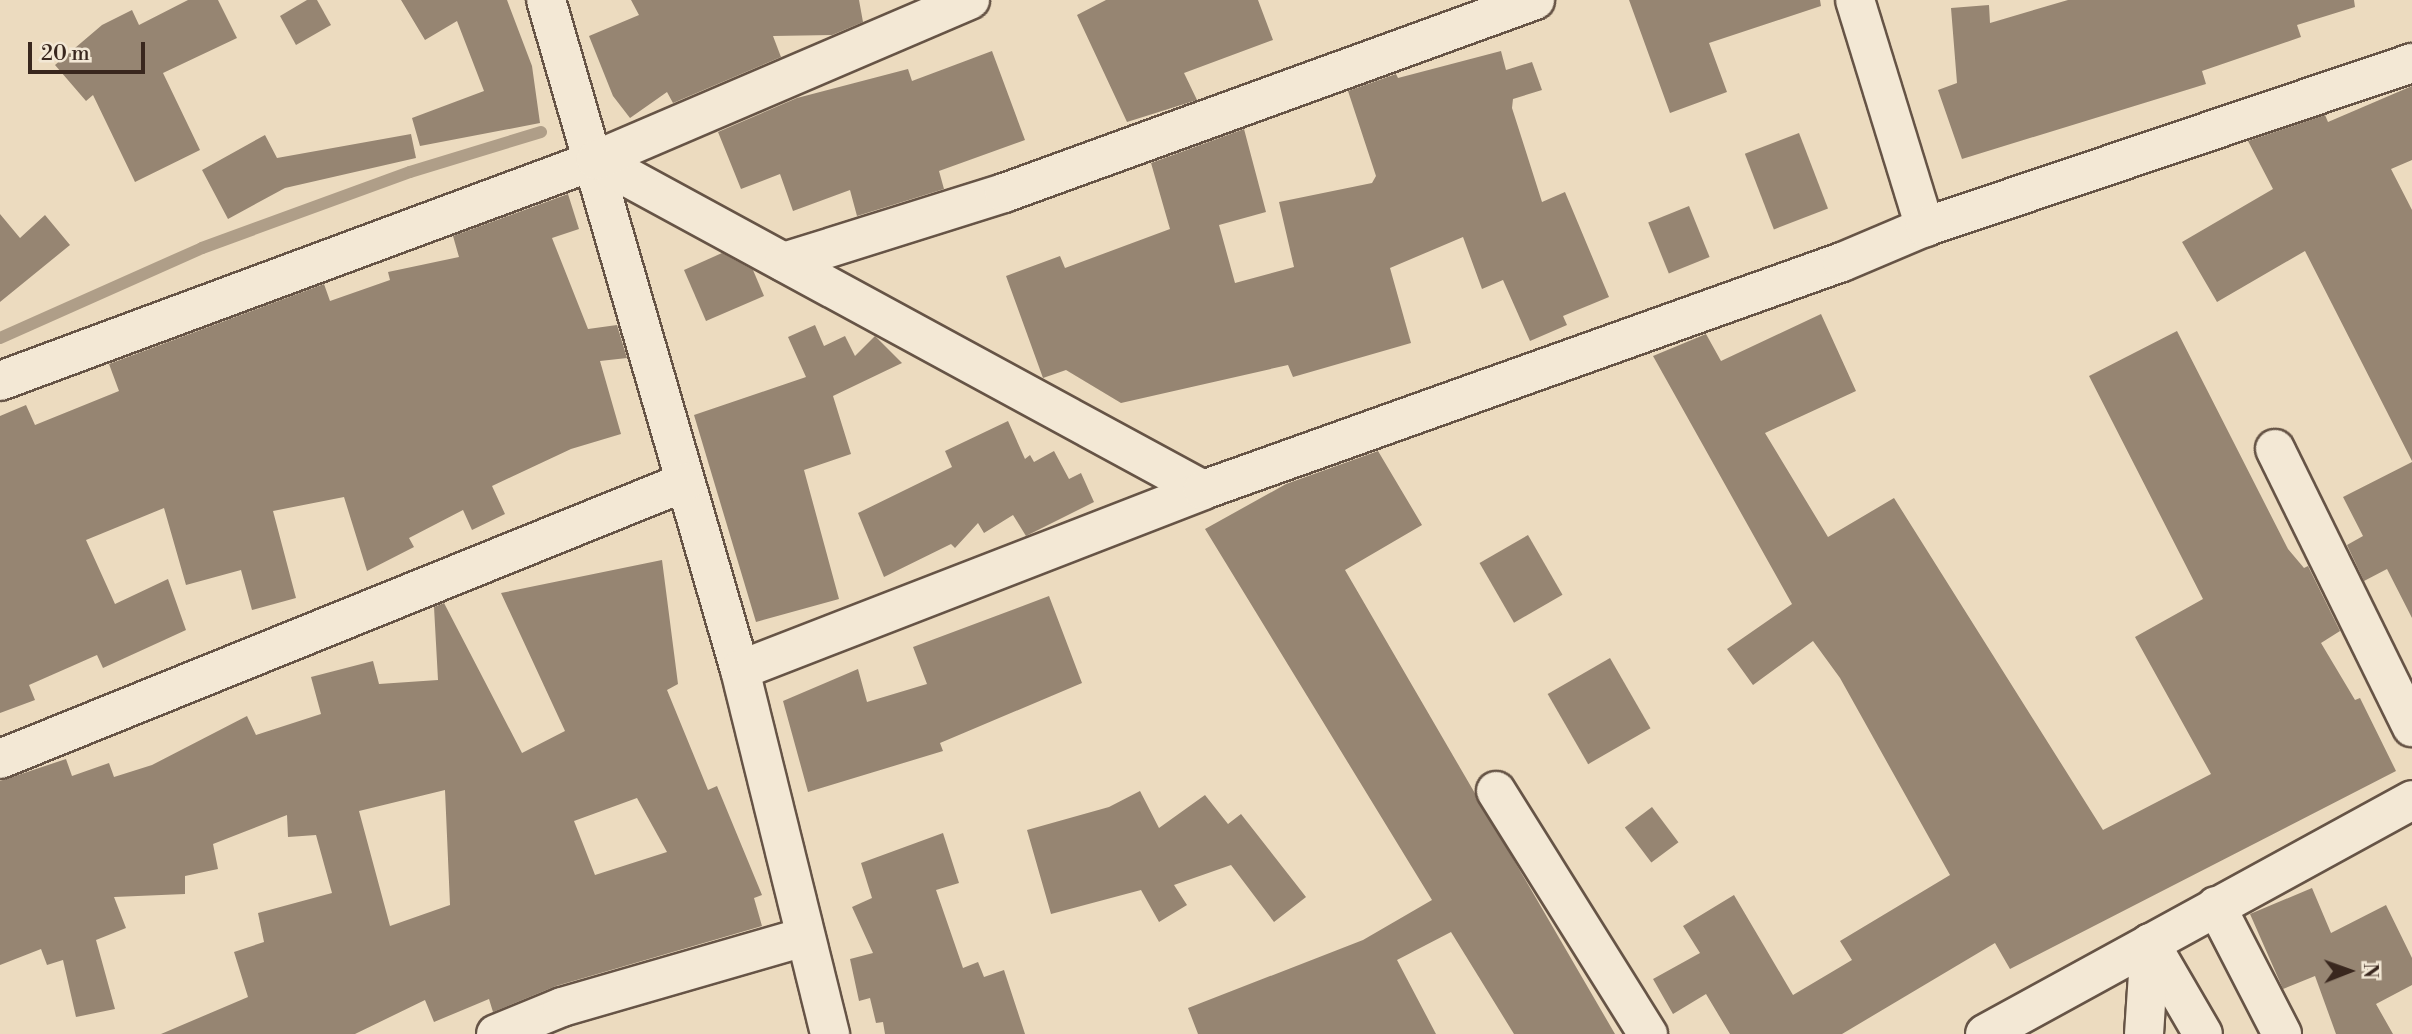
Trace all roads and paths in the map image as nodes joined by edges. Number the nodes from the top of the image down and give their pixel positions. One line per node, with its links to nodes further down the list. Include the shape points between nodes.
1 (546, 0): 6 (street)
2 (970, 0): 6 (street)
3 (1535, 0): 8 (street, via 1004,193)
4 (1854, 0): 7 (street)
5 (2412, 63): 7 (street)
6 (596, 160): 8 (street); 9 (street); 11 (street)
7 (1925, 227): 12 (street, via 1842,262)
8 (784, 262): 12 (street)
9 (0, 381)
10 (2276, 450): 14 (street)
11 (685, 482): 13 (street); 15 (street)
12 (1203, 490): 13 (street)
13 (740, 670): 19 (street)
14 (2412, 727)
15 (0, 759)
16 (1496, 791): 23 (street)
17 (2412, 800): 18 (street)
18 (2216, 906): 20 (street); 27 (street)
19 (804, 937): 21 (street, via 562,1007); 22 (street)
20 (2150, 943): 24 (street); 25 (street); 26 (street)
21 (496, 1034)
22 (830, 1034)
23 (1648, 1034)
24 (1985, 1034)
25 (2144, 1034)
26 (2203, 1034)
27 (2282, 1034)

